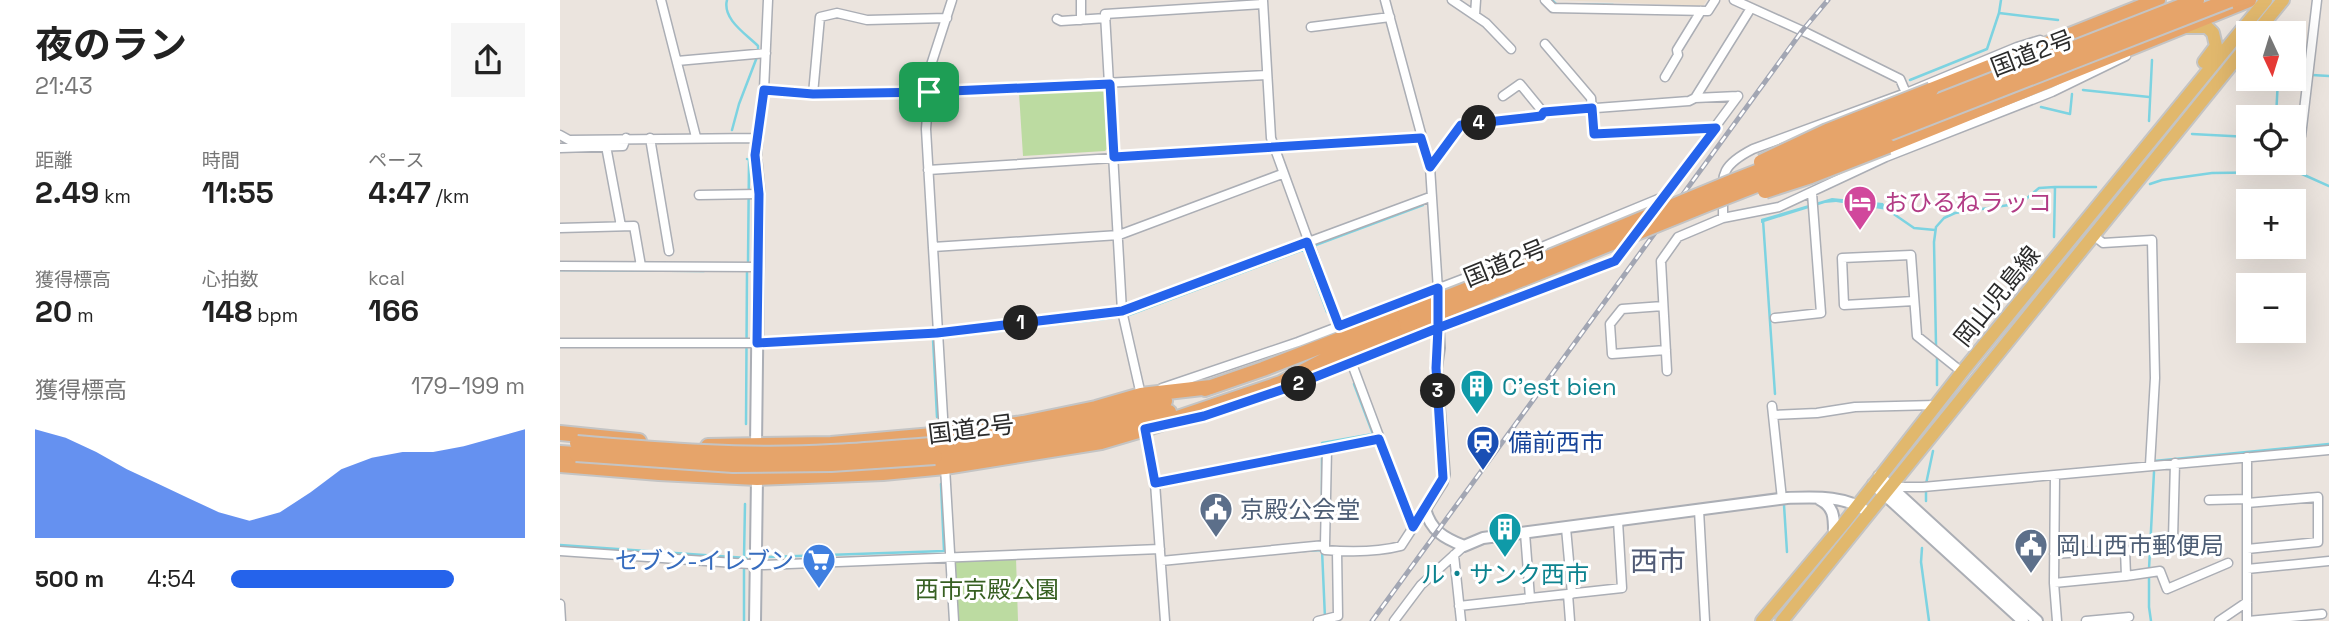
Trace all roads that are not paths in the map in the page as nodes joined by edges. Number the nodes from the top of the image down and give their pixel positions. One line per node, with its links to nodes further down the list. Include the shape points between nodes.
1 (661, 0): 40 (street)
2 (768, 0): 38 (street)
3 (952, 0): 26 (street)
4 (1081, 0): 30 (street)
5 (1385, 0): 25 (street)
6 (1452, 0): 24 (street)
7 (1476, 0): 24 (street)
8 (1715, 0): 23 (street, via 1708,11)
9 (1734, 0): 22 (street)
10 (2158, 0): 34 (highway)
11 (2197, 0): 71 (highway, 国道2号, bridge)
12 (2230, 0): 77 (highway, 国道2号, bridge)
13 (2249, 0): 33 (highway)
14 (2266, 0): 44 (main road, 岡山児島線)
15 (2283, 0): 28 (main road)
16 (2291, 0): 28 (main road)
17 (2317, 0): 51 (street)
18 (1263, 2): 19 (street); 41 (street)
19 (1214, 3): 21 (street)
20 (1548, 3): 23 (street)
21 (1190, 4): 27 (street, via 1105,14)
22 (1751, 8): 47 (street, via 1900,79); 50 (street)
23 (1701, 11): 42 (street)
24 (1475, 15): 37 (street)
25 (1390, 17): 32 (street); 61 (street)
26 (947, 18): 46 (street, via 934,49); 48 (street, via 867,20 838,13 820,17)
27 (1106, 18): 30 (street); 43 (street)
28 (2269, 18): 31 (main road)
29 (1057, 19): 30 (street)
30 (1082, 20)
31 (2266, 21)
32 (1311, 27)
33 (2181, 28): 35 (highway); 44 (main road, via 2207,27 2216,40)
34 (2077, 33): 47 (street, via 2017,47); 71 (highway, bridge, via 1827,131 1770,156)
35 (2159, 38): 66 (street, via 2052,92); 77 (highway, bridge, via 1811,176)
36 (1545, 44): 53 (street, via 1591,98)
37 (1511, 48)
38 (761, 54): 40 (street); 45 (street)
39 (2236, 59): 82 (main road, 岡山児島線)
40 (677, 61): 57 (street)
41 (1267, 75): 43 (street); 64 (street)
42 (1665, 77)
43 (1110, 84): 46 (street); 65 (street)
44 (2193, 89): 104 (main road, 岡山児島線)
45 (764, 90): 48 (street); 60 (street)
46 (929, 92): 48 (street); 69 (street)
47 (1906, 93): 52 (street)
48 (813, 94)
49 (1503, 96): 54 (street, via 1520,84)
50 (1695, 97): 53 (street); 55 (street, via 1738,96)
51 (2306, 105)
52 (1866, 107): 66 (street); 78 (street, via 1734,159 1724,171)
53 (1592, 108): 54 (street); 55 (street, via 1594,134)
54 (1544, 112): 68 (street, via 1461,125)
55 (1716, 128): 75 (street)
56 (560, 135): 58 (street, via 569,140)
57 (696, 137): 59 (street); 60 (street)
58 (626, 138): 59 (street); 62 (street, via 623,146)
59 (650, 138): 85 (street)
60 (757, 138): 67 (street)
61 (1421, 138): 64 (street); 68 (street)
62 (606, 146): 63 (street); 79 (street)
63 (560, 148)
64 (1275, 148): 65 (street); 70 (street)
65 (1114, 157): 69 (street); 81 (street)
66 (1886, 157): 76 (street, via 1842,177)
67 (756, 162): 72 (street)
68 (1430, 167): 74 (street)
69 (928, 170): 84 (street)
70 (1282, 174): 81 (street); 83 (street)
71 (1731, 181): 94 (highway, 国道2号, bridge)
72 (752, 194): 73 (street); 88 (street)
73 (699, 195)
74 (1430, 197): 83 (street); 89 (street)
75 (1663, 197): 89 (street); 96 (street, via 1615,261)
76 (1813, 200): 78 (street); 93 (street, via 1821,313)
77 (1708, 204): 94 (highway, 国道2号, bridge)
78 (1723, 218): 91 (street, via 1678,237 1661,261)
79 (621, 226): 80 (street); 87 (street, via 634,226)
80 (560, 228)
81 (1119, 235): 84 (street); 92 (street)
82 (2093, 235): 122 (street, via 2103,243 2152,240 2155,379); 127 (main road, 岡山児島線)
83 (1308, 246): 92 (street); 95 (street)
84 (933, 247): 97 (street)
85 (669, 251)
86 (560, 266): 87 (street)
87 (641, 266): 88 (street)
88 (751, 267): 99 (street)
89 (1438, 288): 95 (street); 96 (street)
90 (1914, 301): 90 (street, via 1911,255 1842,258 1844,305); 104 (street, via 1917,337)
91 (1663, 306): 100 (street); 100 (street, via 1622,309 1610,324 1612,354)
92 (1123, 314): 97 (street); 106 (street)
93 (1775, 318)
94 (1405, 321): 101 (highway, 国道2号); 105 (highway, 国道2号)
95 (1339, 326): 106 (street)
96 (1438, 328): 102 (street); 133 (street, via 1436,368 1444,474)
97 (938, 337): 99 (street); 110 (street)
98 (560, 343): 99 (street)
99 (750, 343): 113 (street)
100 (1666, 350): 103 (street)
101 (1336, 354): 108 (highway, via 1281,383); 118 (highway, 国道2号, via 1222,396 1101,429)
102 (1352, 364): 108 (street, via 1204,416); 111 (street)
103 (1667, 371)
104 (1962, 372): 107 (main road, 岡山児島線)
105 (1211, 387): 106 (highway); 118 (highway, 国道2号)
106 (1141, 396): 110 (highway, via 1023,423)
107 (1936, 405): 125 (main road, 岡山児島線); 129 (street, via 1817,413 1772,411)
108 (1145, 429): 118 (highway, via 1101,442); 126 (street)
109 (560, 433): 113 (highway, via 656,443)
110 (944, 434): 113 (highway)
111 (1379, 439): 115 (street); 137 (street)
112 (560, 441): 114 (highway, 国道2号)
113 (756, 446): 124 (street)
114 (576, 449): 117 (highway, 国道2号); 118 (highway, 国道2号, bridge)
115 (1324, 449): 126 (street); 142 (street)
116 (2329, 450): 119 (street)
117 (560, 453)
118 (938, 456): 124 (highway, via 883,472); 150 (street)
119 (2247, 457): 120 (street); 131 (street)
120 (2175, 463): 122 (street); 141 (street)
121 (560, 465): 124 (highway)
122 (2150, 465): 123 (street)
123 (2055, 475): 127 (street); 148 (street)
124 (757, 478): 154 (street)
125 (1876, 480): 127 (street); 132 (main road, 岡山児島線)
126 (1155, 483): 144 (street)
127 (1887, 490): 135 (main road, 岡山児島線); 176 (street); 177 (street)
128 (1815, 498): 129 (street); 132 (street); 140 (street, via 1832,509)
129 (1782, 499): 134 (street)
130 (2209, 500): 131 (street)
131 (2247, 501): 145 (street); 145 (street, via 2318,497 2318,542)
132 (1858, 504): 135 (street); 140 (main road, 岡山児島線)
133 (1425, 509): 137 (street); 143 (street, via 1432,528)
134 (1699, 510): 136 (street); 173 (street)
135 (1869, 513): 175 (main road, 岡山児島線)
136 (1618, 521): 138 (street); 158 (street, via 1622,588)
137 (1413, 527): 147 (street, via 1401,546)
138 (1566, 528): 139 (street); 158 (street)
139 (1525, 533): 143 (street, via 1483,538); 159 (street)
140 (1833, 535): 174 (main road, 岡山児島線)
141 (2173, 539)
142 (1323, 546): 147 (street); 151 (street)
143 (1464, 546): 149 (street)
144 (1160, 549): 150 (street); 151 (street)
145 (2247, 549): 155 (street)
146 (560, 551): 154 (street)
147 (1338, 551): 165 (street, via 1338,616)
148 (2054, 554): 156 (street, via 2125,549); 157 (street)
149 (1454, 555): 162 (street); 170 (street, via 1421,585)
150 (950, 557): 154 (street); 168 (street)
151 (1161, 561): 169 (street)
152 (2329, 561): 155 (street)
153 (2228, 563): 156 (street, via 2166,589 2160,572)
154 (748, 565): 167 (street)
155 (2247, 569): 160 (street)
156 (2126, 576): 157 (street)
157 (2053, 583): 178 (street)
158 (1570, 594): 159 (street); 172 (street)
159 (1530, 598): 162 (street)
160 (2247, 602): 180 (street); 181 (street)
161 (560, 604): 166 (street)
162 (1459, 606): 171 (street)
163 (2322, 614): 181 (street)
164 (2129, 617): 179 (street)
165 (1322, 620)
166 (561, 621)
167 (755, 621)
168 (954, 621)
169 (1165, 621)
170 (1394, 621)
171 (1461, 621)
172 (1570, 621)
173 (1705, 621)
174 (1762, 621)
175 (1782, 621)
176 (2023, 621)
177 (2037, 621)
178 (2057, 621)
179 (2086, 621)
180 (2219, 621)
181 (2248, 621)

